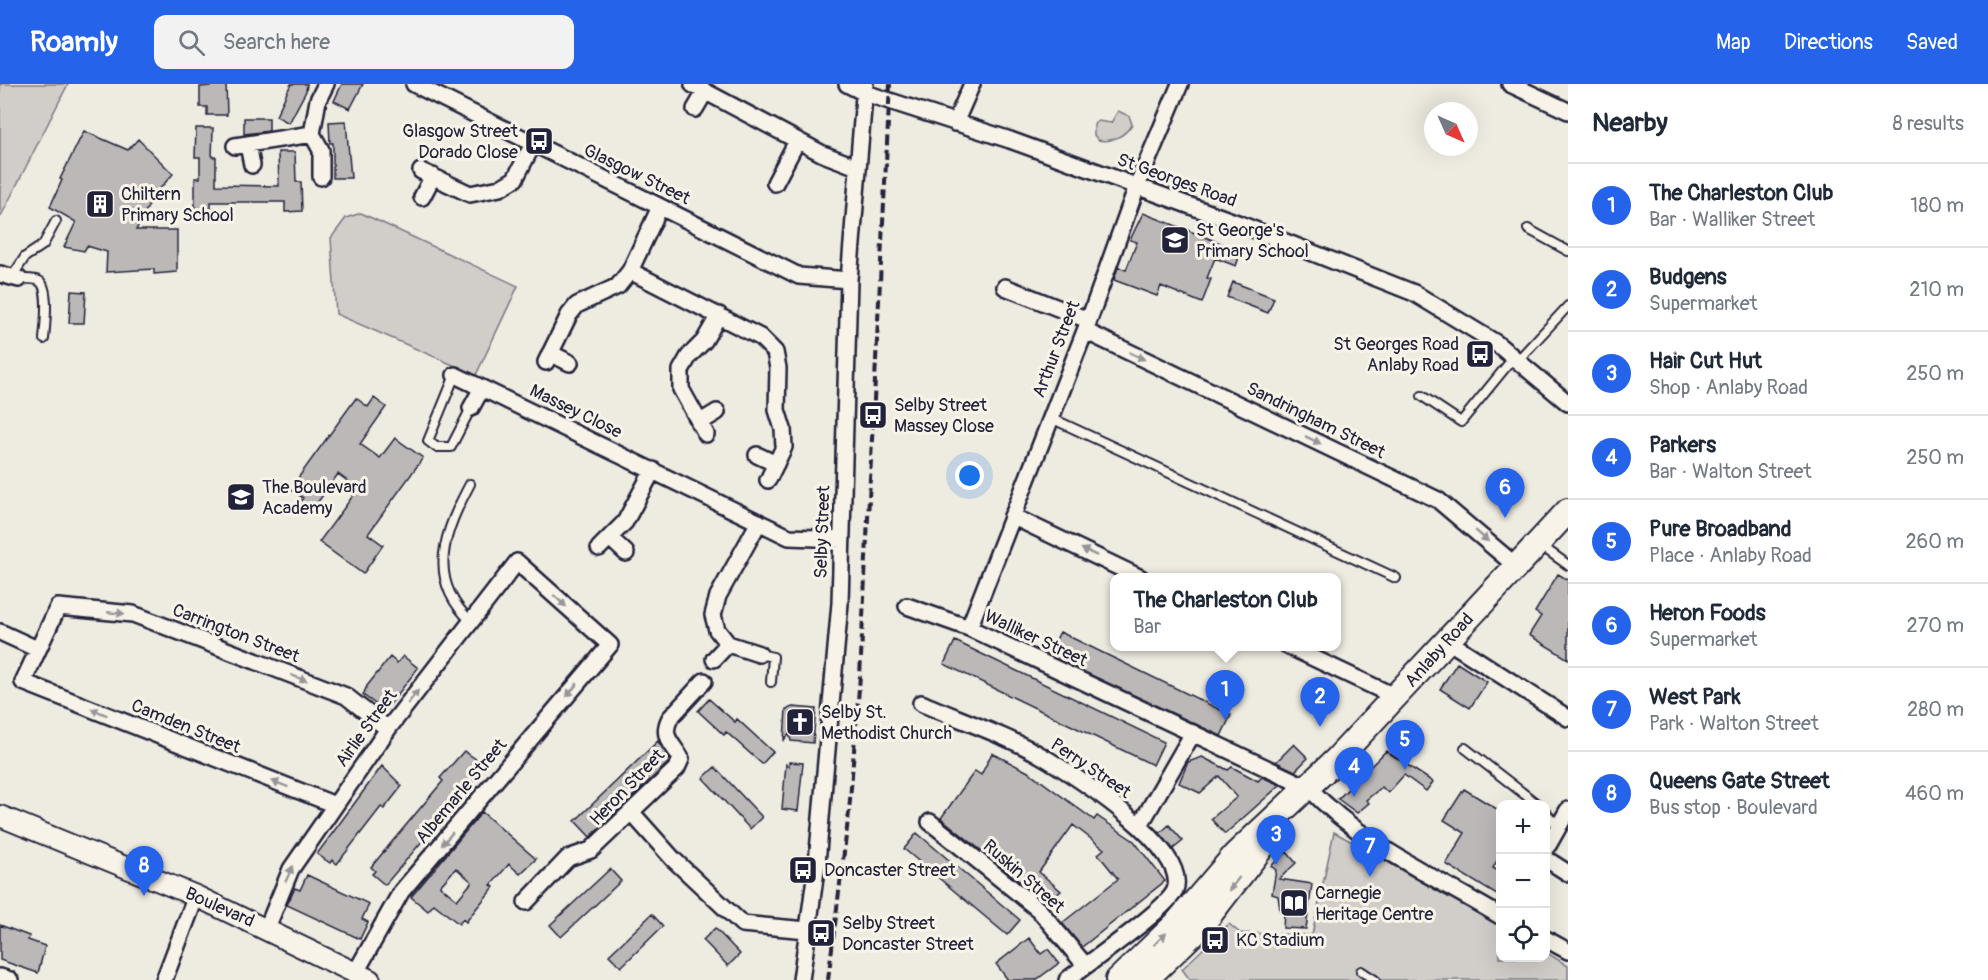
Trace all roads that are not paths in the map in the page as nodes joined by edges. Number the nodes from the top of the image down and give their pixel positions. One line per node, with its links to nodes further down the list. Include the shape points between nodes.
1 (326, 84): 12 (street, via 318,100)
2 (414, 84): 14 (street, Glasgow Street)
3 (847, 84): 8 (street, St Georges Road)
4 (972, 84): 11 (street)
5 (1180, 84): 19 (street, Arthur Street)
6 (1510, 84): 10 (street)
7 (699, 88): 9 (street); 13 (street)
8 (865, 89): 11 (street, St Georges Road); 16 (street, Selby Street)
9 (695, 109)
10 (1568, 111)
11 (955, 123): 19 (street, St Georges Road)
12 (312, 134): 15 (street, via 242,146); 17 (street, via 321,150)
13 (797, 141): 16 (street); 18 (street)
14 (533, 144): 20 (street, via 516,179 500,188 470,194 427,173); 21 (street, Glasgow Street)
15 (252, 165)
16 (857, 167): 27 (street, Selby Street)
17 (321, 177)
18 (775, 183)
19 (1137, 186): 31 (street, Arthur Street); 33 (street, St Georges Road, via 1414,293 1457,317)
20 (422, 197)
21 (660, 207): 25 (street); 27 (street, Glasgow Street, via 798,276)
22 (56, 221): 26 (lane, via 43,245 26,257)
23 (1528, 229): 24 (lane)
24 (1568, 251)
25 (630, 270): 30 (street); 34 (street, via 618,286 577,305 569,315 548,357)
26 (10, 277): 32 (lane, via 43,284)
27 (849, 280): 50 (street, Selby Street)
28 (1005, 286): 31 (street, Sandringham Street)
29 (1568, 306): 33 (lane)
30 (719, 315): 40 (street, via 681,370 681,389 703,428); 43 (street, via 760,337 775,352 777,410 784,447)
31 (1086, 325): 41 (street, Arthur Street); 54 (street, Sandringham Street, one-way to 54, via 1438,500)
32 (44, 339)
33 (1516, 359): 37 (lane, via 1461,422); 38 (street, St Georges Road)
34 (570, 363)
35 (455, 375): 36 (street, Massey Close); 39 (lane, via 428,441 436,447 451,447)
36 (482, 388): 39 (street); 44 (street, Massey Close)
37 (1422, 396)
38 (1568, 403)
39 (471, 408)
40 (717, 412)
41 (1051, 418): 48 (street, Arthur Street); 56 (lane)
42 (756, 455): 43 (street)
43 (776, 464): 45 (street)
44 (653, 470): 49 (street, Massey Close); 52 (street, via 625,522 604,543)
45 (768, 480)
46 (470, 484): 58 (lane, via 449,524 443,555 452,600)
47 (1568, 511): 51 (main road, Anlaby Road)
48 (1012, 516): 55 (street, one-way to 48); 59 (street, Arthur Street)
49 (759, 522): 50 (street, Massey Close, via 789,537); 62 (street, via 718,596 713,615 717,630)
50 (842, 539): 93 (street, Selby Street, via 818,863)
51 (1538, 543): 53 (lane); 54 (main road, Anlaby Road)
52 (626, 553)
53 (1568, 565)
54 (1516, 566): 61 (main road, Anlaby Road)
55 (1131, 573)
56 (1396, 578)
57 (908, 606): 59 (street, Walliker Street)
58 (471, 621): 63 (street, Airlie Street, one-way to 63, via 517,562); 73 (street, Airlie Street, one-way to 58)
59 (969, 628): 74 (street, Walliker Street)
60 (0, 632): 64 (street)
61 (1448, 641): 70 (main road, Anlaby Road); 72 (street)
62 (728, 644): 66 (street); 67 (street)
63 (610, 645): 98 (street, Albemarle Street, one-way to 98, via 402,892)
64 (36, 649): 73 (street, Carrington Street, one-way to 73, via 58,607 133,614 346,696); 78 (street, Camden Street, one-way to 64, via 23,682)
65 (1299, 651): 70 (street)
66 (759, 654): 69 (lane, via 773,657)
67 (714, 659)
68 (704, 681): 80 (street, Heron Street, via 666,725 666,739 679,755 680,764)
69 (771, 682)
70 (1396, 697): 76 (main road, Anlaby Road)
71 (921, 704): 84 (street, Perry Street, via 1046,759)
72 (1568, 718)
73 (388, 729): 78 (street, Airlie Street)
74 (1194, 733): 76 (street, Walliker Street); 84 (street)
75 (1465, 748): 77 (lane)
76 (1309, 788): 91 (street, via 1332,813 1363,835); 104 (main road, Anlaby Road, one-way to 76, via 1175,925 1235,855); 105 (main road, Anlaby Road, one-way to 105, via 1201,926)
77 (1532, 800)
78 (335, 805): 92 (street, Airlie Street, one-way to 78, via 291,868)
79 (1568, 810): 85 (street)
80 (632, 813): 90 (street, Heron Street, via 591,850 568,858); 93 (street, via 673,859 742,924)
81 (0, 816): 89 (street, Boulevard)
82 (1550, 818): 85 (lane)
83 (930, 822): 96 (street, Ruskin Street, via 1039,910)
84 (1140, 825): 96 (street, Perry Street, via 1173,865 1178,882 1167,905)
85 (1559, 827): 86 (street)
86 (1550, 841)
87 (1550, 862): 88 (street)
88 (1568, 873)
89 (196, 896): 92 (street, Boulevard); 101 (street)
90 (526, 902)
91 (1496, 914)
92 (267, 928): 98 (street, Boulevard)
93 (807, 930): 102 (street, Selby Street)
94 (1550, 942): 95 (street)
95 (1568, 951)
96 (1085, 965): 103 (street)
97 (1361, 971): 106 (lane)
98 (363, 976)
99 (0, 977): 100 (street)
100 (10, 980)
101 (164, 980)
102 (801, 980)
103 (1067, 980)
104 (1118, 980)
105 (1145, 980)
106 (1375, 980)

